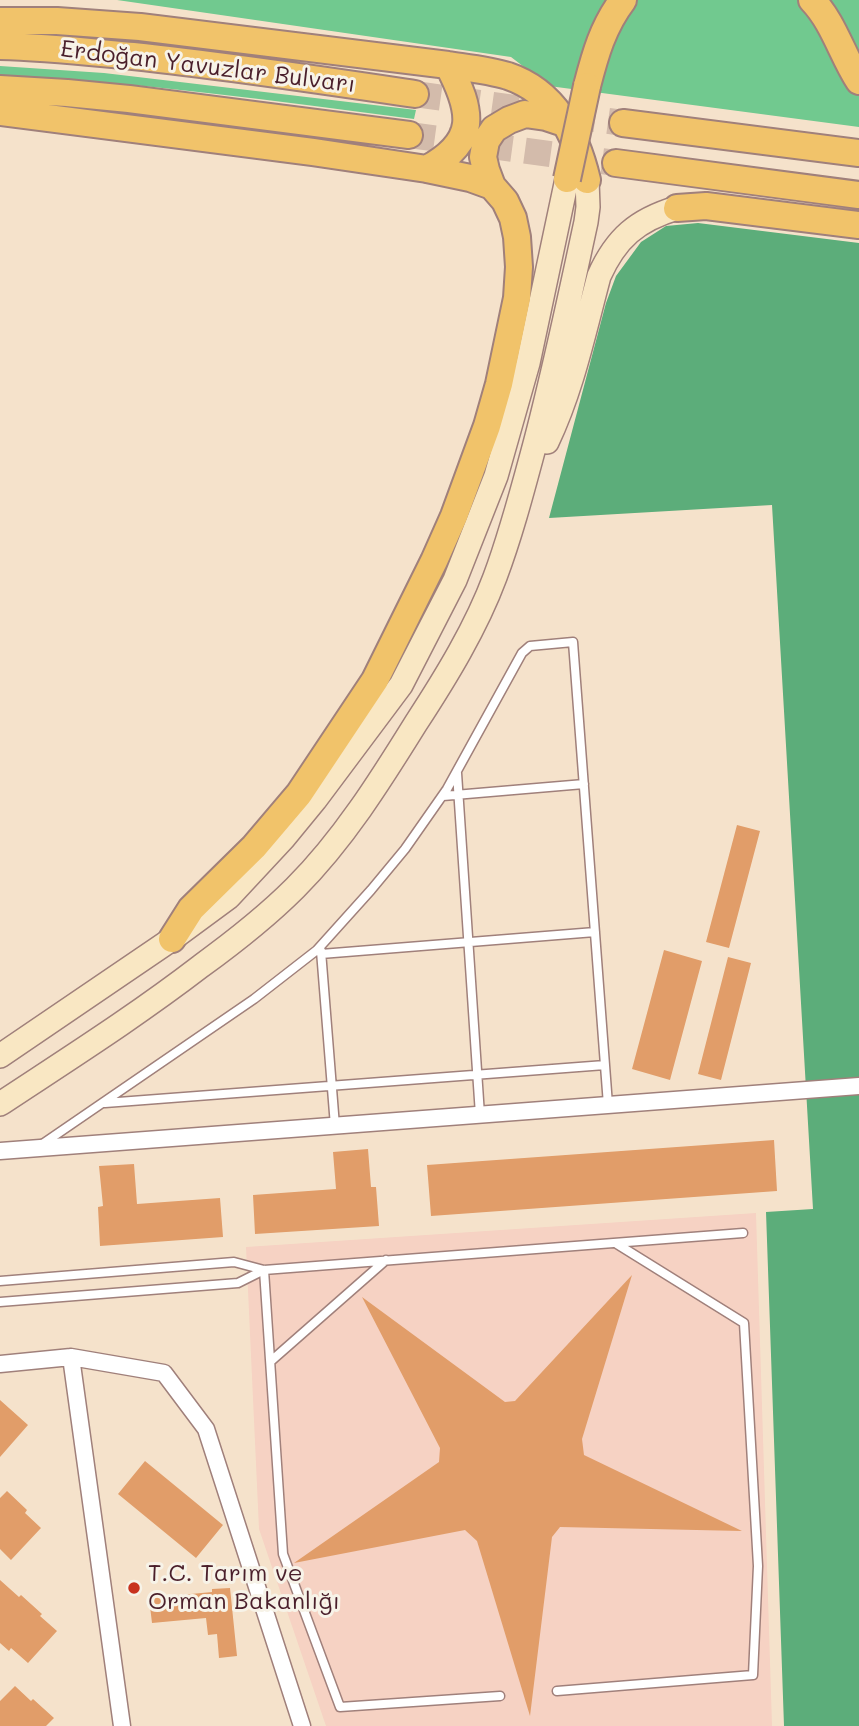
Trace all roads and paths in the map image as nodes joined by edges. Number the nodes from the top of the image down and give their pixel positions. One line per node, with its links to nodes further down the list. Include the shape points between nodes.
1 (623, 0): 16 (main road, bridge, via 601,36 587,86)
2 (812, 0): 6 (main road, via 830,23)
3 (0, 21): 5 (main road, via 140,27)
4 (0, 46): 8 (main road, Erdoğan Yavuzlar Bulvarı, via 162,59)
5 (448, 65): 11 (main road, via 527,84 552,103); 15 (main road, via 466,110 464,134 449,156)
6 (859, 81)
7 (0, 89): 12 (main road, Erdoğan Yavuzlar Bulvarı, via 129,99)
8 (415, 94)
9 (0, 112): 15 (main road)
10 (623, 123): 13 (main road)
11 (567, 124): 16 (main road, via 579,149); 17 (main road, via 525,114 495,129 482,157)
12 (409, 135)
13 (859, 153)
14 (616, 163): 18 (main road)
15 (427, 169): 17 (main road)
16 (577, 179): 21 (main road, via 588,207 586,222); 27 (main road, via 500,465 455,580 401,685 283,839 229,897)
17 (492, 186): 27 (main road, via 513,218 519,267 517,298 490,416 454,516 368,692 299,794 191,909)
18 (859, 195)
19 (677, 208): 20 (main road, via 706,206); 21 (main road, via 641,222 606,262 564,402)
20 (859, 225)
21 (522, 492): 36 (main road, via 494,578 470,632 383,776 315,867 221,952)
22 (457, 773): 23 (lane, via 523,653 530,646 573,642); 24 (lane); 25 (lane)
23 (584, 784): 24 (lane); 26 (lane)
24 (459, 795): 25 (lane); 28 (lane)
25 (443, 796): 29 (lane)
26 (595, 932): 28 (lane); 31 (lane)
27 (173, 939): 30 (main road)
28 (468, 942): 29 (lane); 32 (lane)
29 (321, 950): 34 (lane); 35 (lane)
30 (0, 1056)
31 (606, 1065): 32 (lane); 37 (lane)
32 (477, 1075): 34 (lane); 38 (lane)
33 (859, 1086): 37 (street)
34 (331, 1087): 35 (lane); 39 (lane)
35 (102, 1103): 40 (lane)
36 (0, 1104)
37 (608, 1105): 38 (street)
38 (480, 1115): 39 (street)
39 (335, 1126): 40 (street)
40 (35, 1149): 41 (street)
41 (0, 1151)
42 (743, 1233): 43 (lane)
43 (617, 1244): 44 (lane); 51 (lane, via 744,1323 758,1566 752,1675)
44 (386, 1260): 45 (lane); 49 (lane)
45 (264, 1270): 46 (lane, via 234,1262); 47 (lane, via 237,1283); 49 (lane)
46 (0, 1281)
47 (0, 1302)
48 (71, 1357): 50 (street); 53 (street); 54 (street, via 164,1373 206,1429)
49 (271, 1361): 52 (lane, via 283,1554 340,1707)
50 (0, 1364)
51 (557, 1691)
52 (500, 1696)
53 (122, 1726)
54 (302, 1726)

